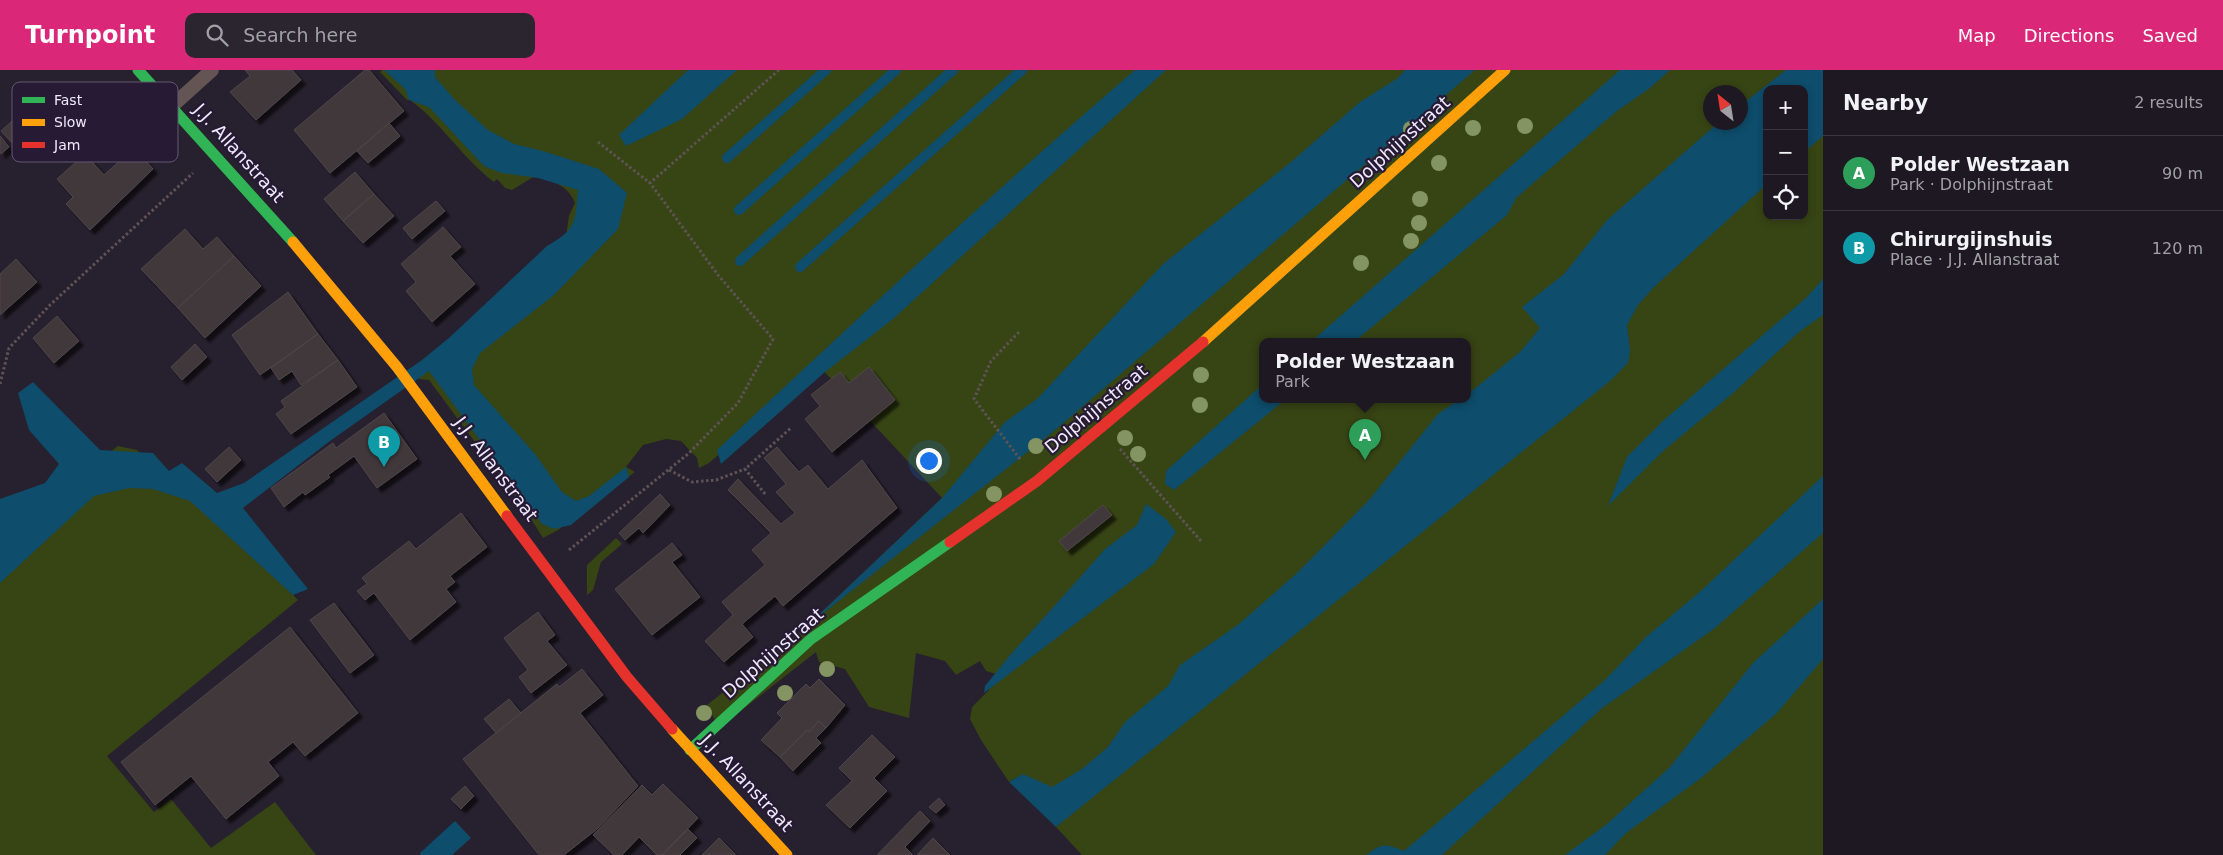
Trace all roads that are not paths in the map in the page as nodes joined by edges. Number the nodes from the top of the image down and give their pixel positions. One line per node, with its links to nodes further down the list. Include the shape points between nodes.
1 (138, 70): 4 (street, J.J. Allanstraat)
2 (212, 70): 5 (lane, J.J. Allanstraat)
3 (1505, 70): 7 (street, Dolphijnstraat, via 1201,343 1102,427 1037,480 810,639)
4 (149, 82)
5 (178, 101)
6 (178, 115): 7 (street, J.J. Allanstraat, via 276,222 397,367 627,677)
7 (690, 750): 8 (street, J.J. Allanstraat)
8 (787, 855)

